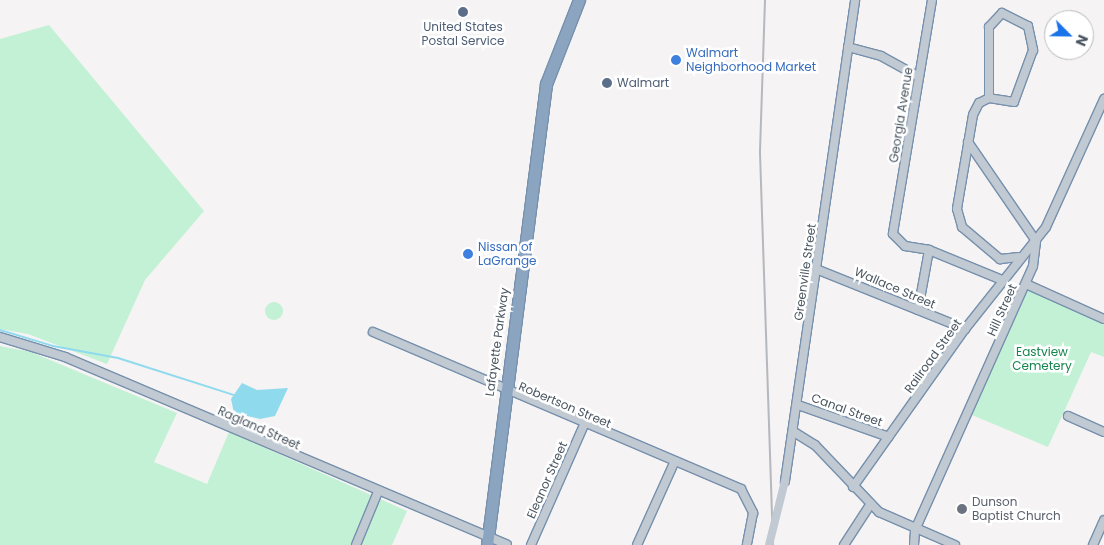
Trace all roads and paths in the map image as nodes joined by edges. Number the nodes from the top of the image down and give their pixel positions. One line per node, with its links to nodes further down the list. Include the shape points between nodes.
1 (579, 0): 21 (highway, Lafayette Parkway, via 546,84)
2 (855, 0): 4 (street, Greenville Street)
3 (932, 0): 5 (street, Georgia Avenue)
4 (848, 47): 5 (street, via 881,56); 13 (street, Greenville Street)
5 (919, 77): 10 (street, Georgia Avenue, via 893,234 905,246)
6 (988, 98): 6 (street, via 990,27 1002,12 1028,26 1033,50 1014,102); 8 (street, via 979,103 973,115)
7 (1104, 99): 9 (street, Hill Street, via 1056,210)
8 (968, 142): 9 (street); 12 (street, via 958,222)
9 (1036, 242): 11 (street, Railroad Street); 15 (street, Hill Street)
10 (929, 250): 14 (street); 16 (street)
11 (1019, 257): 12 (street); 14 (street, Railroad Street)
12 (1000, 258): 14 (street)
13 (816, 269): 16 (street, Wallace Street); 22 (street, Greenville Street)
14 (1004, 278): 18 (street, Railroad Street)
15 (1026, 284): 17 (street); 33 (street, Hill Street)
16 (918, 310): 18 (street, Wallace Street)
17 (1104, 319)
18 (966, 329): 27 (street, Railroad Street)
19 (373, 332): 21 (street, Robertson Street)
20 (0, 337): 30 (street, Ragland Street, via 66,357)
21 (504, 390): 24 (street, Robertson Street); 34 (highway, Lafayette Parkway)
22 (798, 405): 25 (street, Greenville Street); 27 (street, Canal Street)
23 (1068, 416): 26 (street)
24 (584, 425): 28 (street, Robertson Street); 37 (street, Eleanor Street)
25 (794, 432): 29 (street, via 815,446); 40 (street, Greenville Street, bridge)
26 (1104, 432)
27 (889, 437): 29 (street, Railroad Street)
28 (674, 463): 38 (street); 39 (street, Robertson Street, via 741,489 753,513)
29 (853, 487): 31 (street)
30 (378, 492): 34 (street, Ragland Street); 35 (street)
31 (870, 505): 33 (street, via 891,520); 41 (street)
32 (1104, 520): 44 (street)
33 (915, 530): 42 (street); 43 (street)
34 (487, 541): 36 (street, Ragland Street)
35 (356, 545)
36 (507, 545)
37 (531, 545)
38 (637, 545)
39 (747, 545)
40 (769, 545)
41 (844, 545)
42 (914, 545)
43 (955, 545)
44 (1093, 545)

